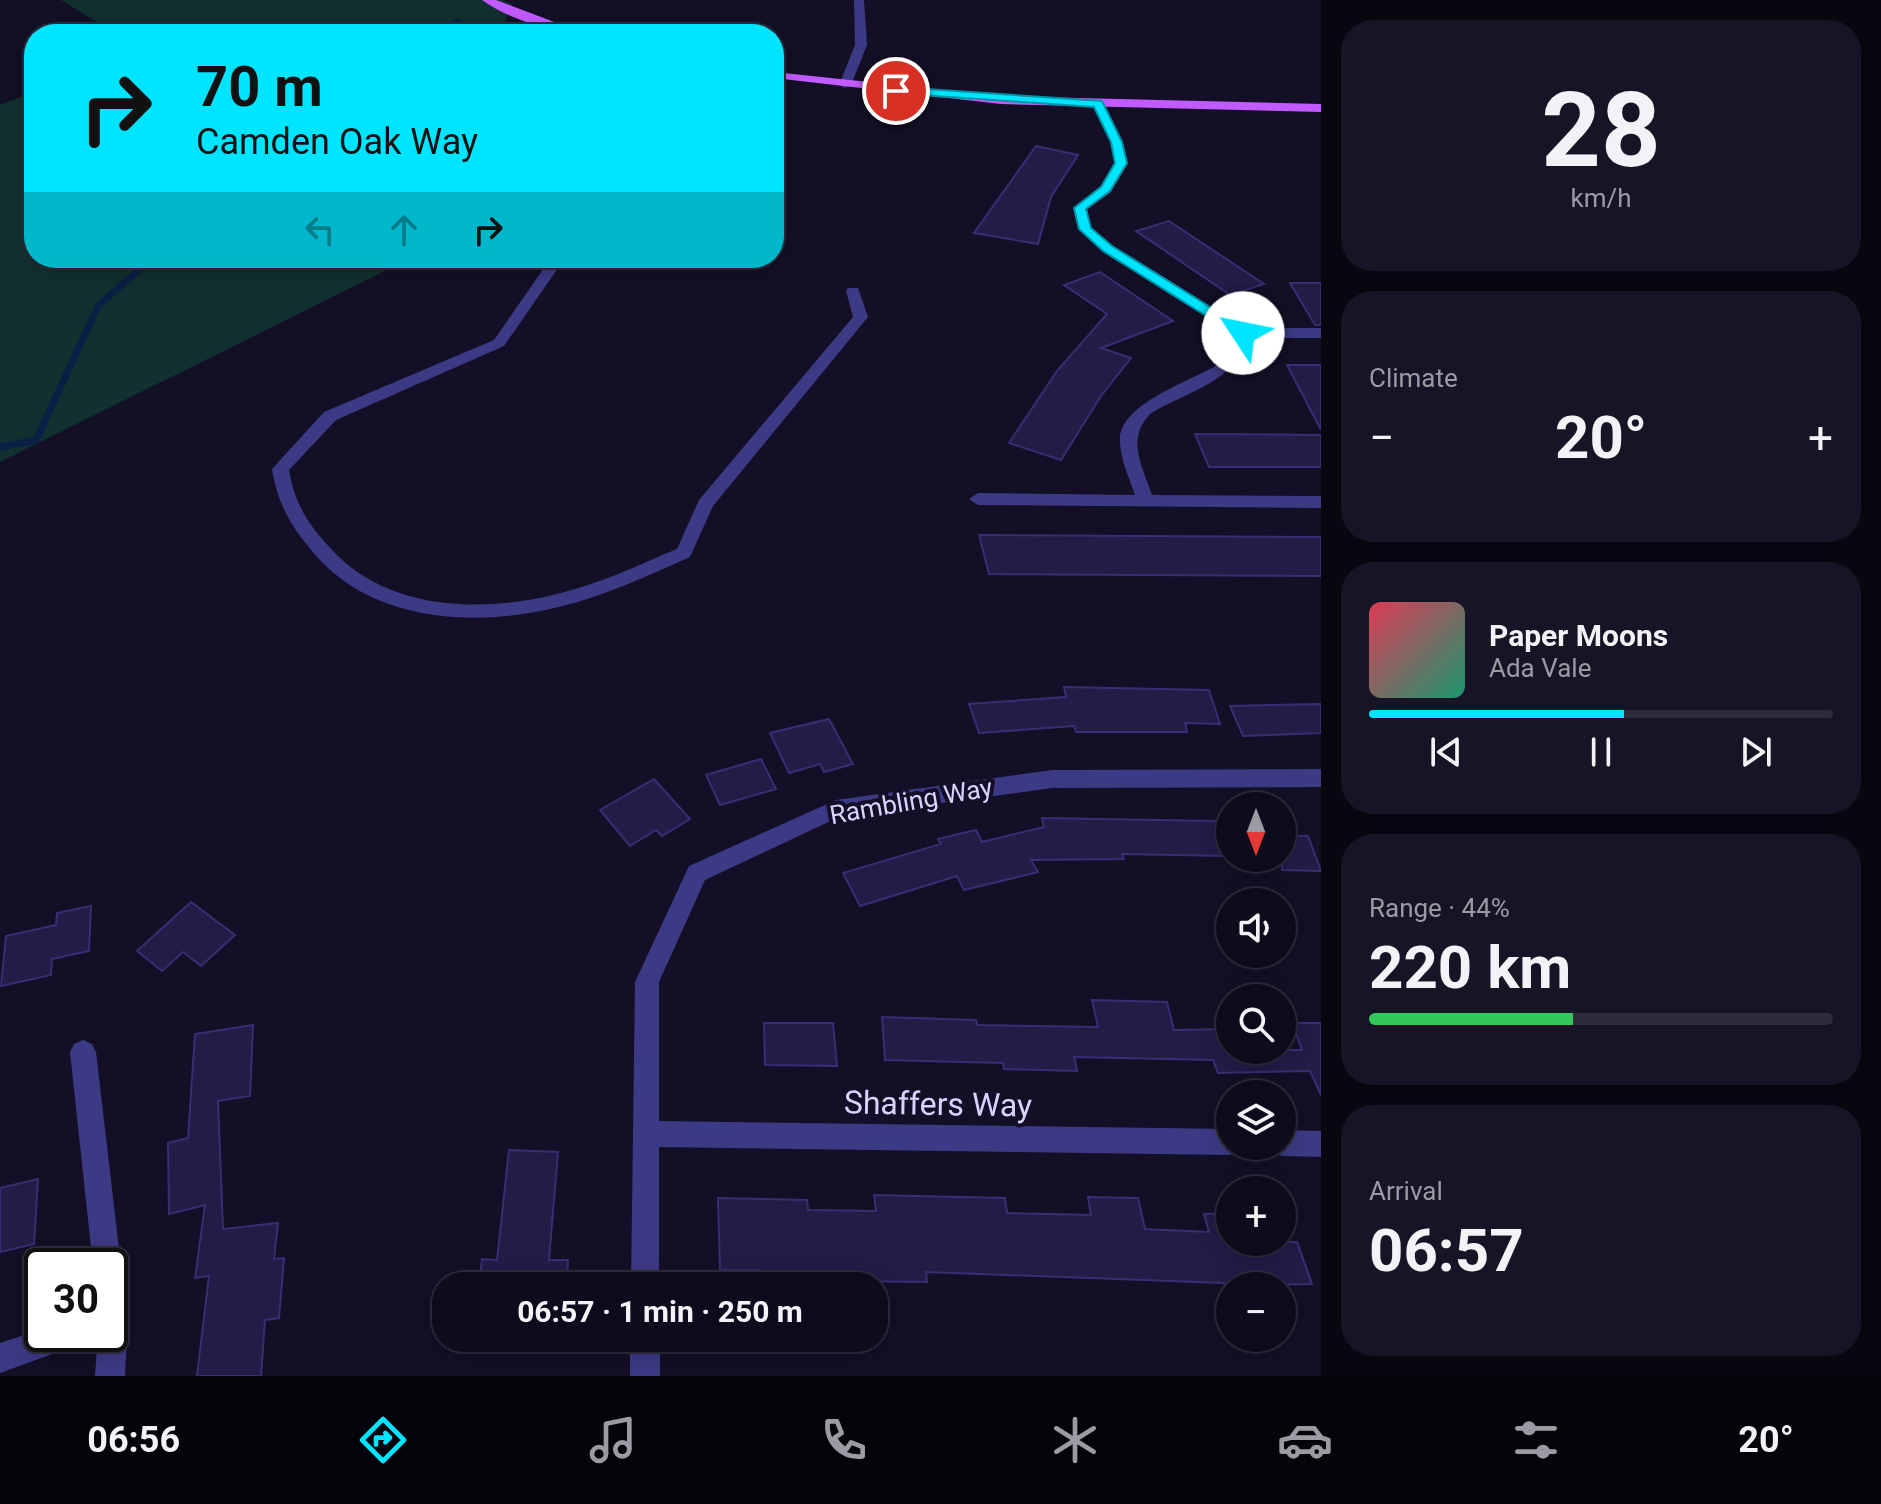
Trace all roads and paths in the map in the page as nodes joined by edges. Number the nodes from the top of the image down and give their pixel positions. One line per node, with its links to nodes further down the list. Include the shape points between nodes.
1 (487, 0): 3 (main road)
2 (859, 0): 5 (street, via 861,45)
3 (546, 24)
4 (784, 76): 5 (main road)
5 (845, 85): 6 (main road)
6 (1098, 104): 7 (main road); 10 (street, via 1121,163 1106,189 1080,208 1085,229)
7 (1321, 108)
8 (551, 268): 9 (street, via 499,343 330,416 280,469 286,508 333,563 367,589 416,604 466,611 540,605 581,595 684,553 705,504 861,317)
9 (853, 291)
10 (1243, 333): 11 (street); 13 (street, via 1234,357 1216,374 1167,397 1133,422 1127,436)
11 (1321, 333)
12 (978, 499): 13 (street)
13 (1145, 500): 14 (street)
14 (1321, 502)
15 (1321, 778): 17 (street, Rambling Way, via 1052,779 836,809 697,873 647,982)
16 (83, 1052): 21 (street)
17 (645, 1134): 18 (street, Shaffers Way); 22 (street, Rambling Way)
18 (1216, 1142)
19 (1296, 1143): 20 (street)
20 (1321, 1144)
21 (105, 1248)
22 (645, 1272)
23 (24, 1350): 26 (street)
24 (111, 1352): 27 (street)
25 (645, 1352): 28 (street)
26 (0, 1358)
27 (110, 1376)
28 (645, 1376)

